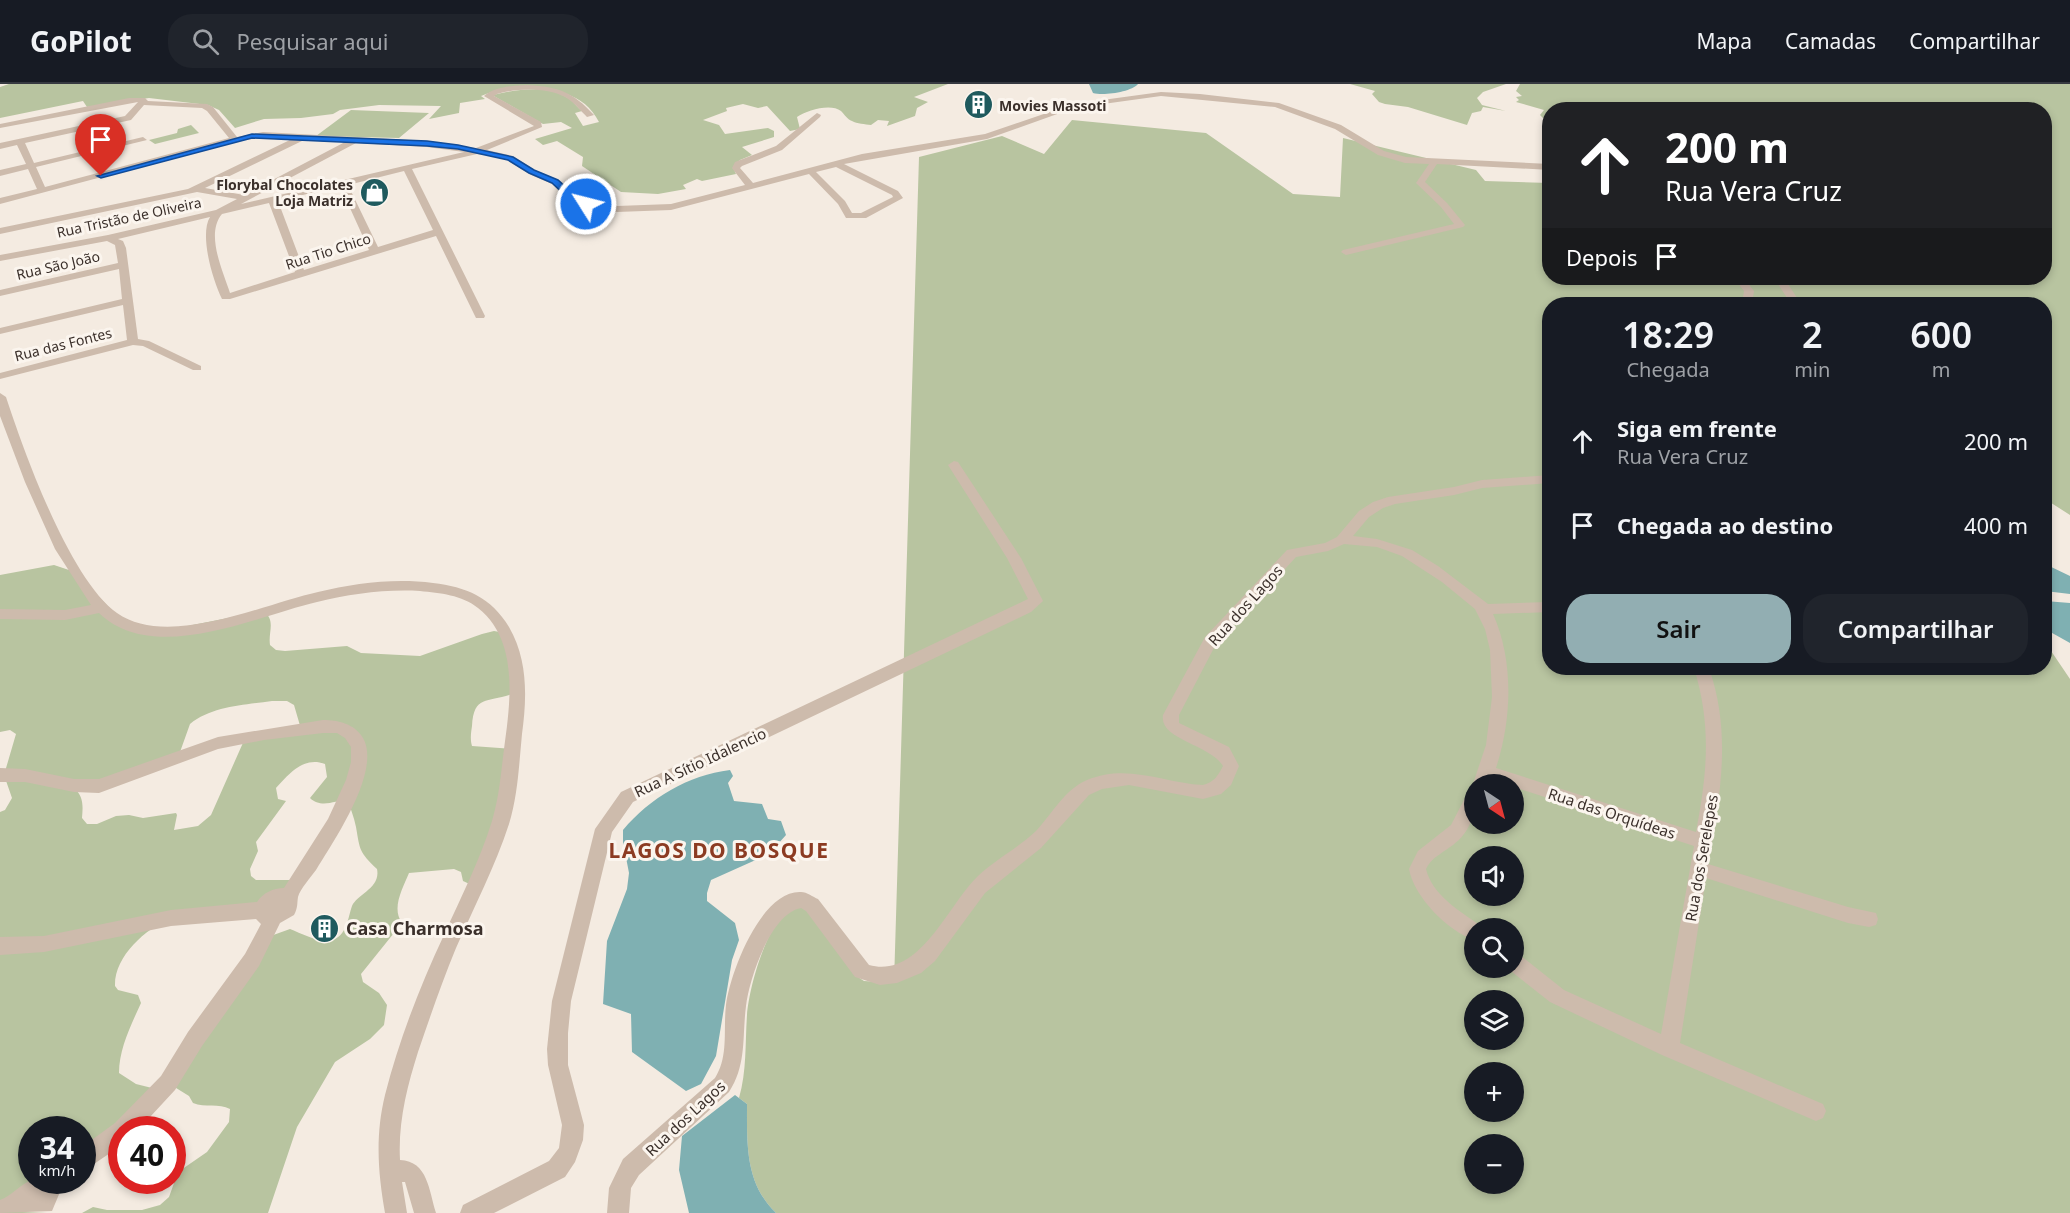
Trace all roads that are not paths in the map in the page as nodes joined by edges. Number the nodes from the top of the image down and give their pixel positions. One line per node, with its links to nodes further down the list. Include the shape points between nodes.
1 (1211, 87): 2 (street, via 1187,88)
2 (1180, 94): 15 (street, via 1276,105 1338,127 1387,156); 17 (street, via 1073,106 987,136)
3 (145, 103): 6 (street, via 129,100); 7 (street); 9 (street, via 204,106)
4 (590, 115): 13 (street, via 571,97 559,92 517,88 496,91 488,96 538,126)
5 (817, 115): 23 (street, via 779,148 738,164 737,172)
6 (0, 126)
7 (141, 136): 11 (street); 14 (street); 16 (street)
8 (301, 138): 9 (street, via 260,135); 10 (street); 24 (street)
9 (235, 140): 14 (street)
10 (353, 141): 13 (street, via 427,144); 26 (street)
11 (20, 142): 12 (street); 16 (street)
12 (0, 146)
13 (474, 152): 19 (street, Rua Tristão de Oliveira); 23 (street, via 510,158 555,182 579,202 602,207 671,207)
14 (159, 160): 25 (street)
15 (1433, 163): 18 (street); 34 (street, via 1420,183 1460,225)
16 (31, 165): 21 (street); 25 (street)
17 (839, 165): 20 (street); 20 (street, via 898,198 863,216 849,216 842,203)
18 (1542, 167)
19 (407, 168): 22 (street, Rua Tristão de Oliveira); 31 (street)
20 (811, 171): 23 (street)
21 (0, 172)
22 (343, 184): 27 (street, Rua Tristão de Oliveira); 33 (street)
23 (751, 186)
24 (197, 189): 26 (street); 30 (street)
25 (42, 190): 28 (street)
26 (246, 198): 29 (street)
27 (273, 200): 29 (street, Rua Tristão de Oliveira); 37 (street)
28 (0, 201)
29 (219, 212): 32 (street, Rua Tristão de Oliveira); 37 (street, Rua Tio Chico, via 210,229 226,297)
30 (0, 231)
31 (438, 232): 33 (street, Rua Tio Chico); 40 (street)
32 (108, 238): 35 (street, Rua Tristão de Oliveira); 36 (street, via 120,243)
33 (374, 250): 37 (street, Rua Tio Chico)
34 (1346, 252)
35 (0, 258)
36 (122, 265): 38 (street, Rua São João); 39 (street)
37 (301, 274)
38 (0, 293)
39 (127, 301): 41 (street); 42 (street)
40 (480, 316)
41 (0, 331)
42 (133, 342): 43 (street, via 145,343); 44 (street, Rua das Fontes)
43 (197, 368)
44 (0, 376)
45 (0, 397): 46 (street)
46 (2, 413): 51 (street, via 70,563)
47 (954, 465): 76 (street, Rua A Sítio Idalencio, via 1023,570 1036,593 1036,601 627,797 601,838 560,1009 556,1051 574,1142 557,1169)
48 (1542, 479): 49 (street, via 1482,484 1393,500 1364,514)
49 (1342, 540): 52 (street, via 1380,542 1405,551); 77 (street, Rua dos Lagos, via 1328,547 1293,553 1273,571 1210,641 1171,715 1173,727 1228,758 1231,766 1227,780 1220,786 1198,793 1133,779 1099,782 1088,788 1076,796 1041,838 987,879 928,955 905,972 877,976 862,971 812,905 802,900 778,909 767,924 742,981 736,1004 730,1075 631,1167 620,1182)
50 (1542, 607): 52 (street)
51 (101, 608): 53 (street, via 65,615); 71 (street, via 128,626 162,631 233,620 348,591 414,586 471,596 484,604 505,633 516,659 518,689 509,785 484,869 438,970 405,1060 387,1140)
52 (1485, 609): 55 (street, via 1497,645 1500,687 1497,735)
53 (0, 614)
54 (1705, 675): 59 (street, Rua dos Serelepes, via 1714,721 1716,773)
55 (1486, 774)
56 (0, 776): 61 (street, via 27,776 85,787 246,736 336,727 348,731 359,746 360,757 347,798 323,845 288,897 288,909)
57 (1524, 789): 59 (street, Rua das Orquídeas)
58 (1464, 816): 63 (street, via 1456,832 1430,851 1417,869 1419,881 1431,895)
59 (1703, 842): 60 (street, Rua dos Serelepes)
60 (1698, 868): 62 (street); 66 (street, Rua dos Serelepes)
61 (267, 914): 64 (street, via 171,918 44,944); 68 (street, via 265,938 252,960 168,1083)
62 (1869, 919)
63 (1464, 923)
64 (0, 946)
65 (1524, 970): 66 (street, via 1557,996)
66 (1669, 1048): 67 (street)
67 (1816, 1111)
68 (136, 1116)
69 (108, 1141): 70 (street)
70 (96, 1150)
71 (389, 1170): 74 (street); 75 (street, via 414,1176)
72 (47, 1194): 73 (street, via 46,1201)
73 (22, 1210)
74 (396, 1213)
75 (425, 1213)
76 (471, 1213)
77 (618, 1213)

